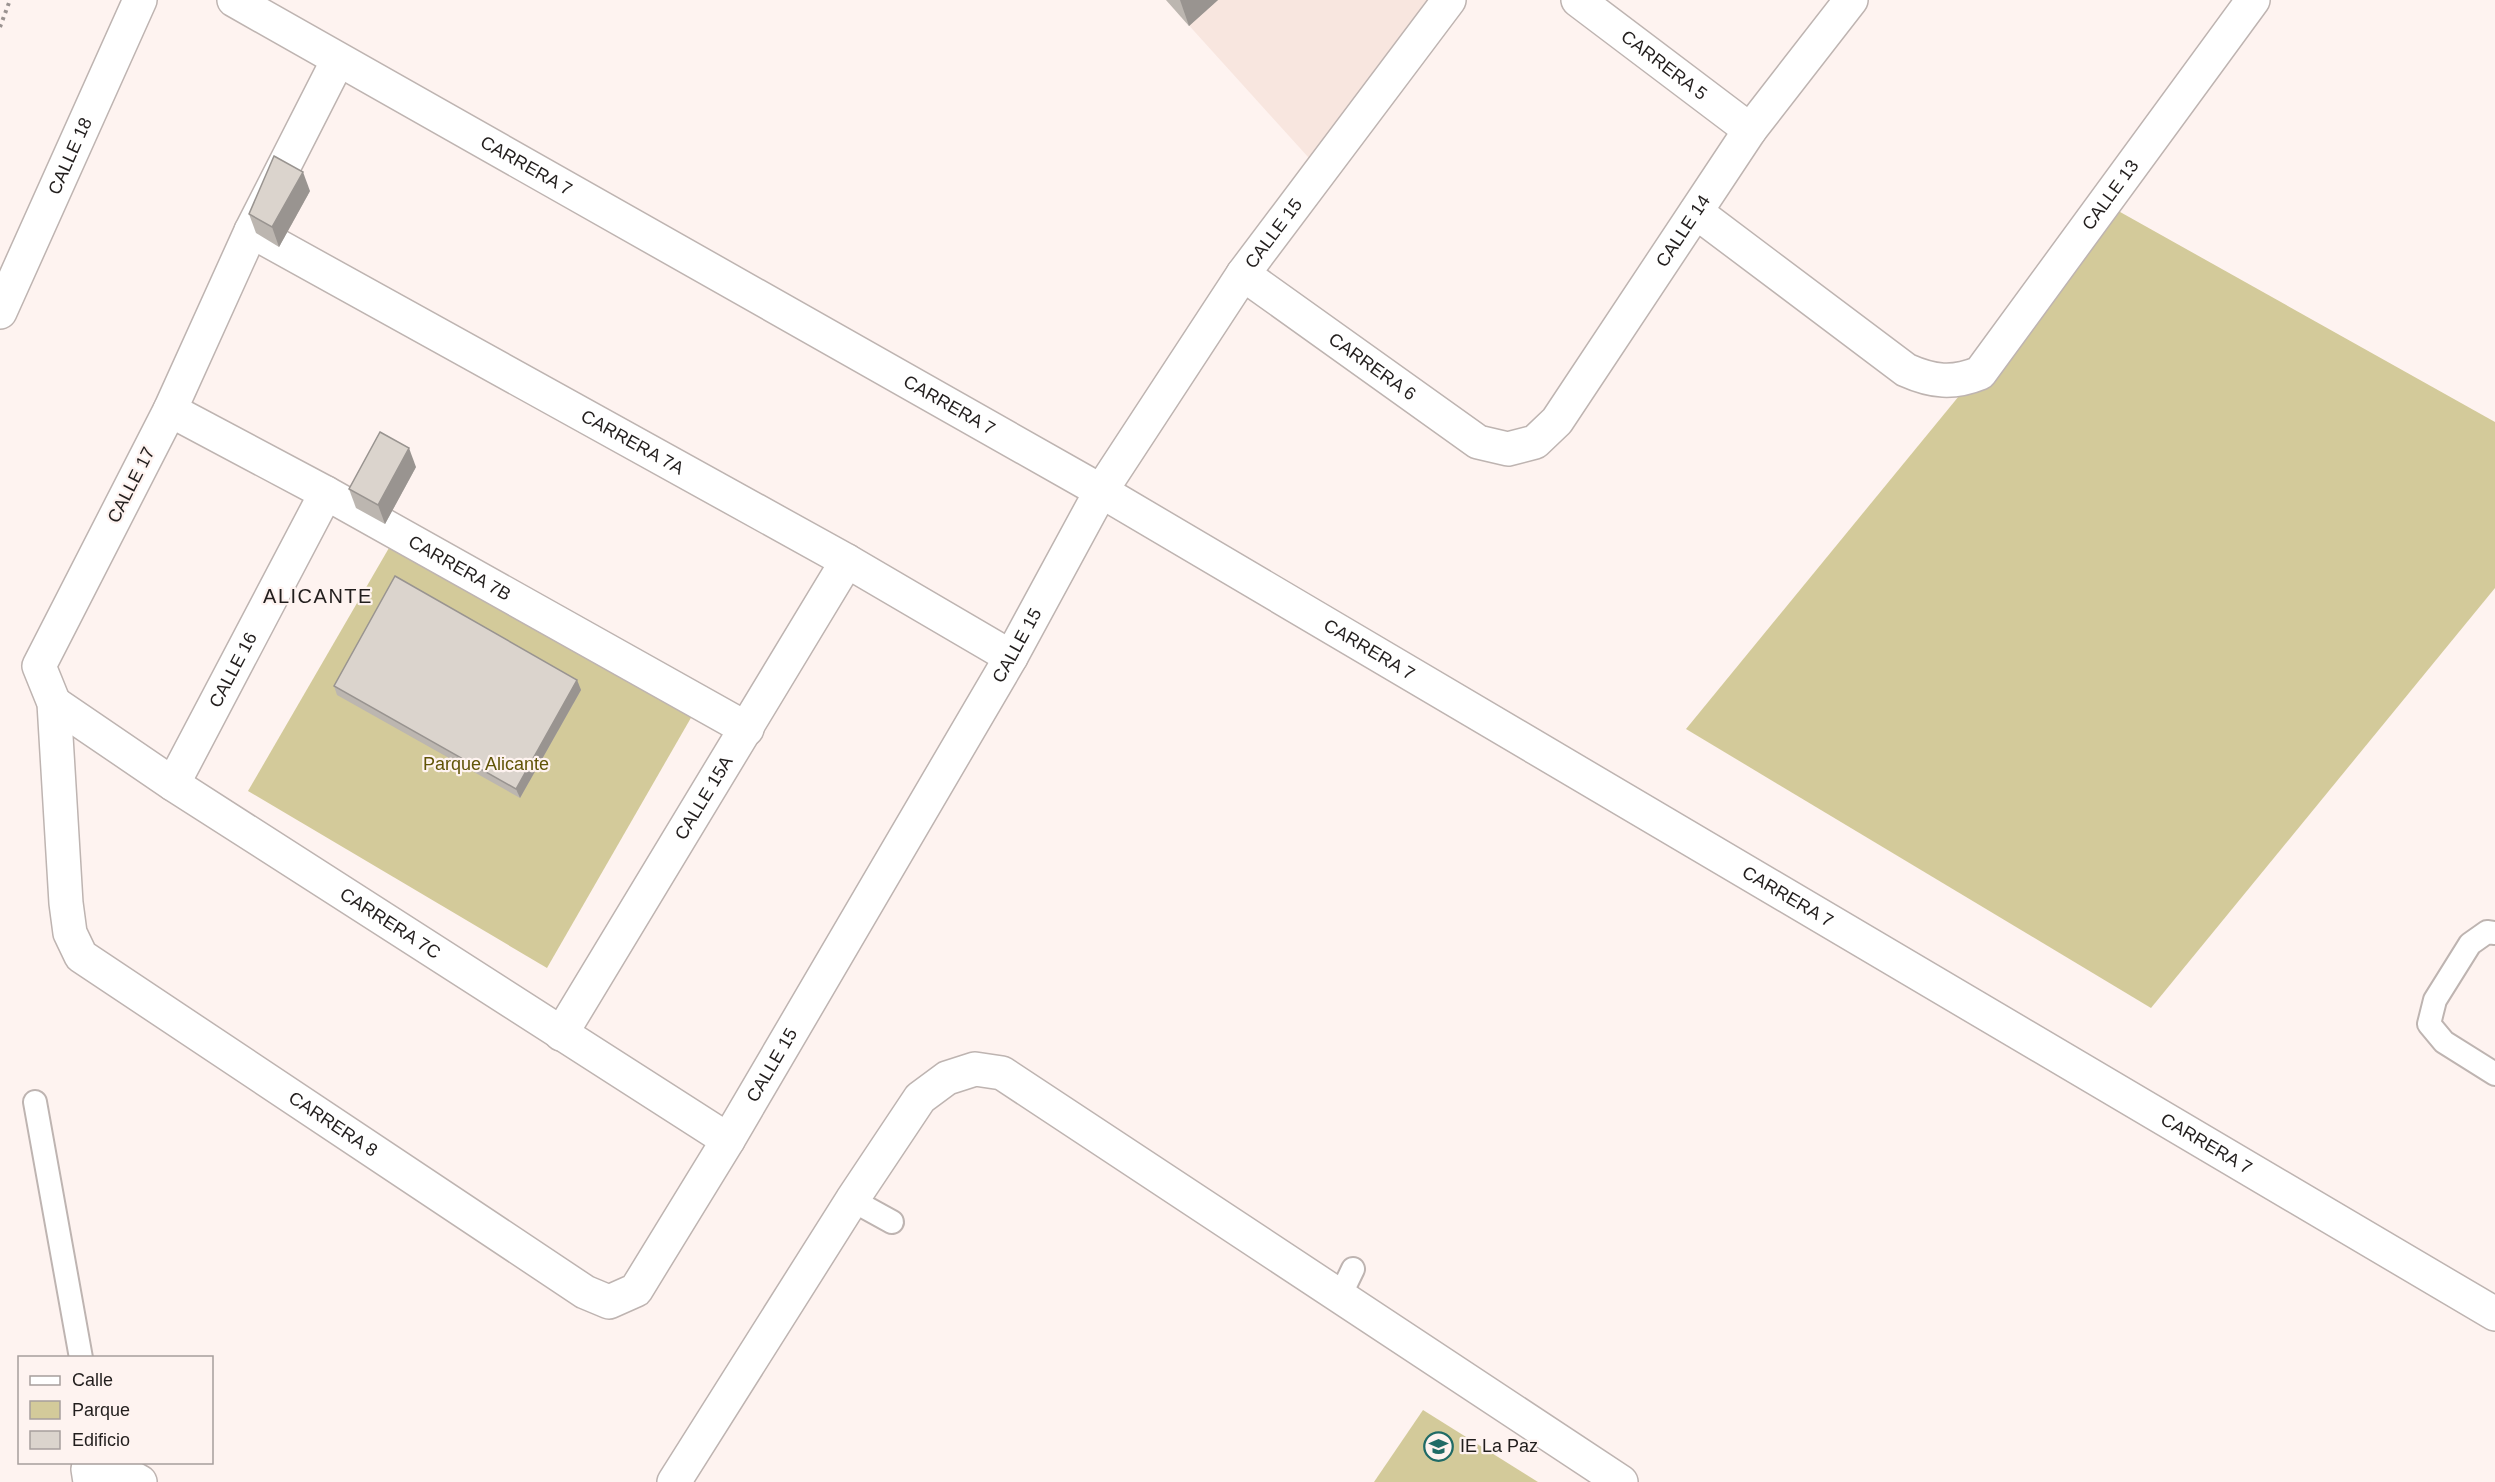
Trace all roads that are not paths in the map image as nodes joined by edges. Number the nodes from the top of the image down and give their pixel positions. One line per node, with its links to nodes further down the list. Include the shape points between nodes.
1 (140, 0): 12 (street, CALLE 18)
2 (234, 0): 7 (street, CARRERA 7)
3 (1449, 0): 11 (street, CALLE 15)
4 (1578, 0): 8 (street, CARRERA 5)
5 (1851, 0): 8 (street, CALLE 14)
6 (2253, 0): 9 (street, CALLE 13, via 1980,373 1959,381 1921,377 1906,370)
7 (338, 60): 10 (street, CALLE 17); 15 (street, CARRERA 7)
8 (1750, 130): 9 (street, CALLE 14)
9 (1696, 212): 14 (street, CALLE 14, via 1557,422 1535,442)
10 (251, 231): 13 (street, CALLE 17); 17 (street, CARRERA 7A)
11 (1243, 274): 14 (street, CARRERA 6, via 1478,442); 15 (street, CALLE 15)
12 (0, 312)
13 (170, 410): 16 (street, CARRERA 7B); 19 (street, CALLE 17, via 39,666)
14 (1508, 449)
15 (1101, 491): 18 (street, CALLE 15); 31 (street, CARRERA 7)
16 (326, 493): 20 (street, CARRERA 7B); 21 (street, CALLE 16)
17 (847, 561): 18 (street, CARRERA 7A); 20 (street, CALLE 15A)
18 (1011, 657): 27 (street, CALLE 15)
19 (54, 704): 21 (street, CARRERA 7C); 22 (street, CALLE 17)
20 (747, 729): 24 (street, CALLE 15A)
21 (172, 784): 24 (street, CARRERA 7C)
22 (70, 933): 30 (street, CARRERA 8, via 81,956 585,1292)
23 (2495, 933): 25 (lane, via 2487,932 2470,944 2434,1000 2429,1024 2445,1042)
24 (561, 1034): 27 (street, CARRERA 7C)
25 (2495, 1074)
26 (35, 1102): 32 (lane)
27 (728, 1140): 30 (street, CALLE 15, via 636,1290)
28 (852, 1200): 29 (lane); 35 (street); 36 (street, via 920,1098 947,1078 975,1069 1002,1074 1347,1282)
29 (892, 1222)
30 (609, 1302)
31 (2495, 1314)
32 (81, 1356)
33 (88, 1471): 34 (street, via 110,1465)
34 (140, 1482)
35 (674, 1482)
36 (1621, 1482)

